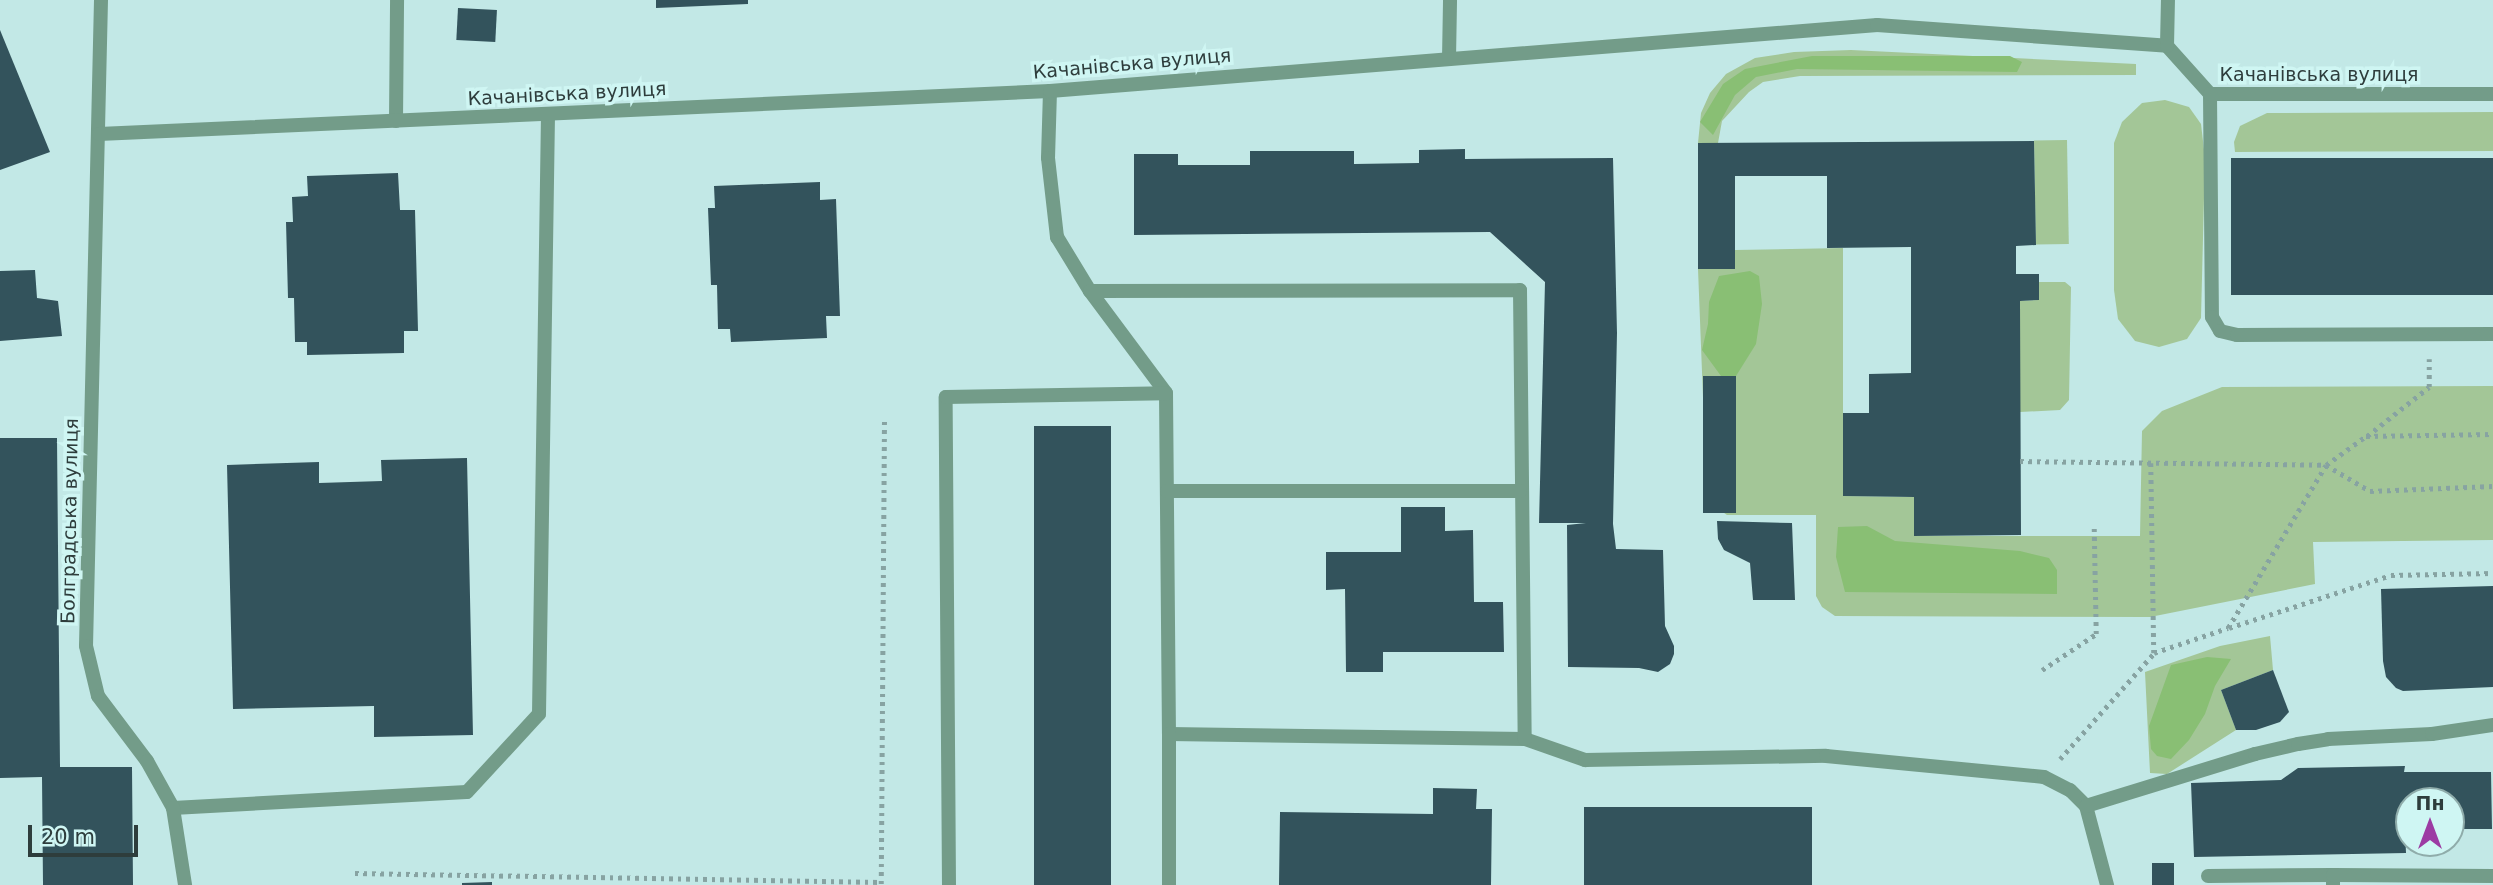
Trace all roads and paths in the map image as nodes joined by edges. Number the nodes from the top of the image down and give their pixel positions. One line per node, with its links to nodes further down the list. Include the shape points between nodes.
1 (101, 0): 12 (street, Болградська вулиця)
2 (397, 0): 11 (street)
3 (1450, 0): 6 (street)
4 (2168, 0): 5 (street)
5 (2167, 46): 6 (street, Качанівська вулиця, via 1877,25); 8 (street, Качанівська вулиця)
6 (1449, 59): 7 (street, Качанівська вулиця)
7 (1050, 91): 10 (street, Качанівська вулиця); 13 (street, via 1048,158 1057,237)
8 (2210, 94): 9 (street, Качанівська вулиця); 14 (street, via 2212,307 2220,331 2237,335)
9 (2493, 94)
10 (548, 114): 11 (street, Качанівська вулиця); 36 (street, via 539,713 467,792)
11 (396, 121): 12 (street, Качанівська вулиця)
12 (99, 134): 36 (street, Болградська вулиця, via 86,646 98,696 146,761)
13 (1090, 291): 16 (street); 25 (street, via 1520,290)
14 (2493, 334)
15 (2429, 387): 19 (path)
16 (1166, 393): 24 (street); 43 (street, via 946,397)
17 (884, 419): 41 (path)
18 (2493, 434): 19 (path)
19 (2366, 436): 22 (path)
20 (2020, 461): 21 (path)
21 (2151, 463): 22 (path); 29 (path)
22 (2326, 465): 23 (path, via 2370,491); 28 (path)
23 (2493, 486)
24 (1167, 491): 25 (street); 32 (street)
25 (1520, 491): 33 (street)
26 (2094, 524): 30 (path, via 2096,635)
27 (2493, 573): 28 (path, via 2391,575)
28 (2228, 628): 29 (path)
29 (2154, 653): 34 (path)
30 (2042, 670)
31 (2493, 725): 35 (street, via 2298,744)
32 (1169, 734): 33 (street); 44 (street)
33 (1525, 739): 34 (street, via 1585,761 1826,756)
34 (2044, 777): 35 (street, via 2070,790)
35 (2086, 806): 45 (street)
36 (173, 808): 42 (street, Болградська вулиця)
37 (355, 873): 41 (path)
38 (2208, 876): 40 (street)
39 (2493, 876): 40 (street)
40 (2333, 880)
41 (881, 884)
42 (186, 885)
43 (949, 885)
44 (1168, 885)
45 (2107, 885)

